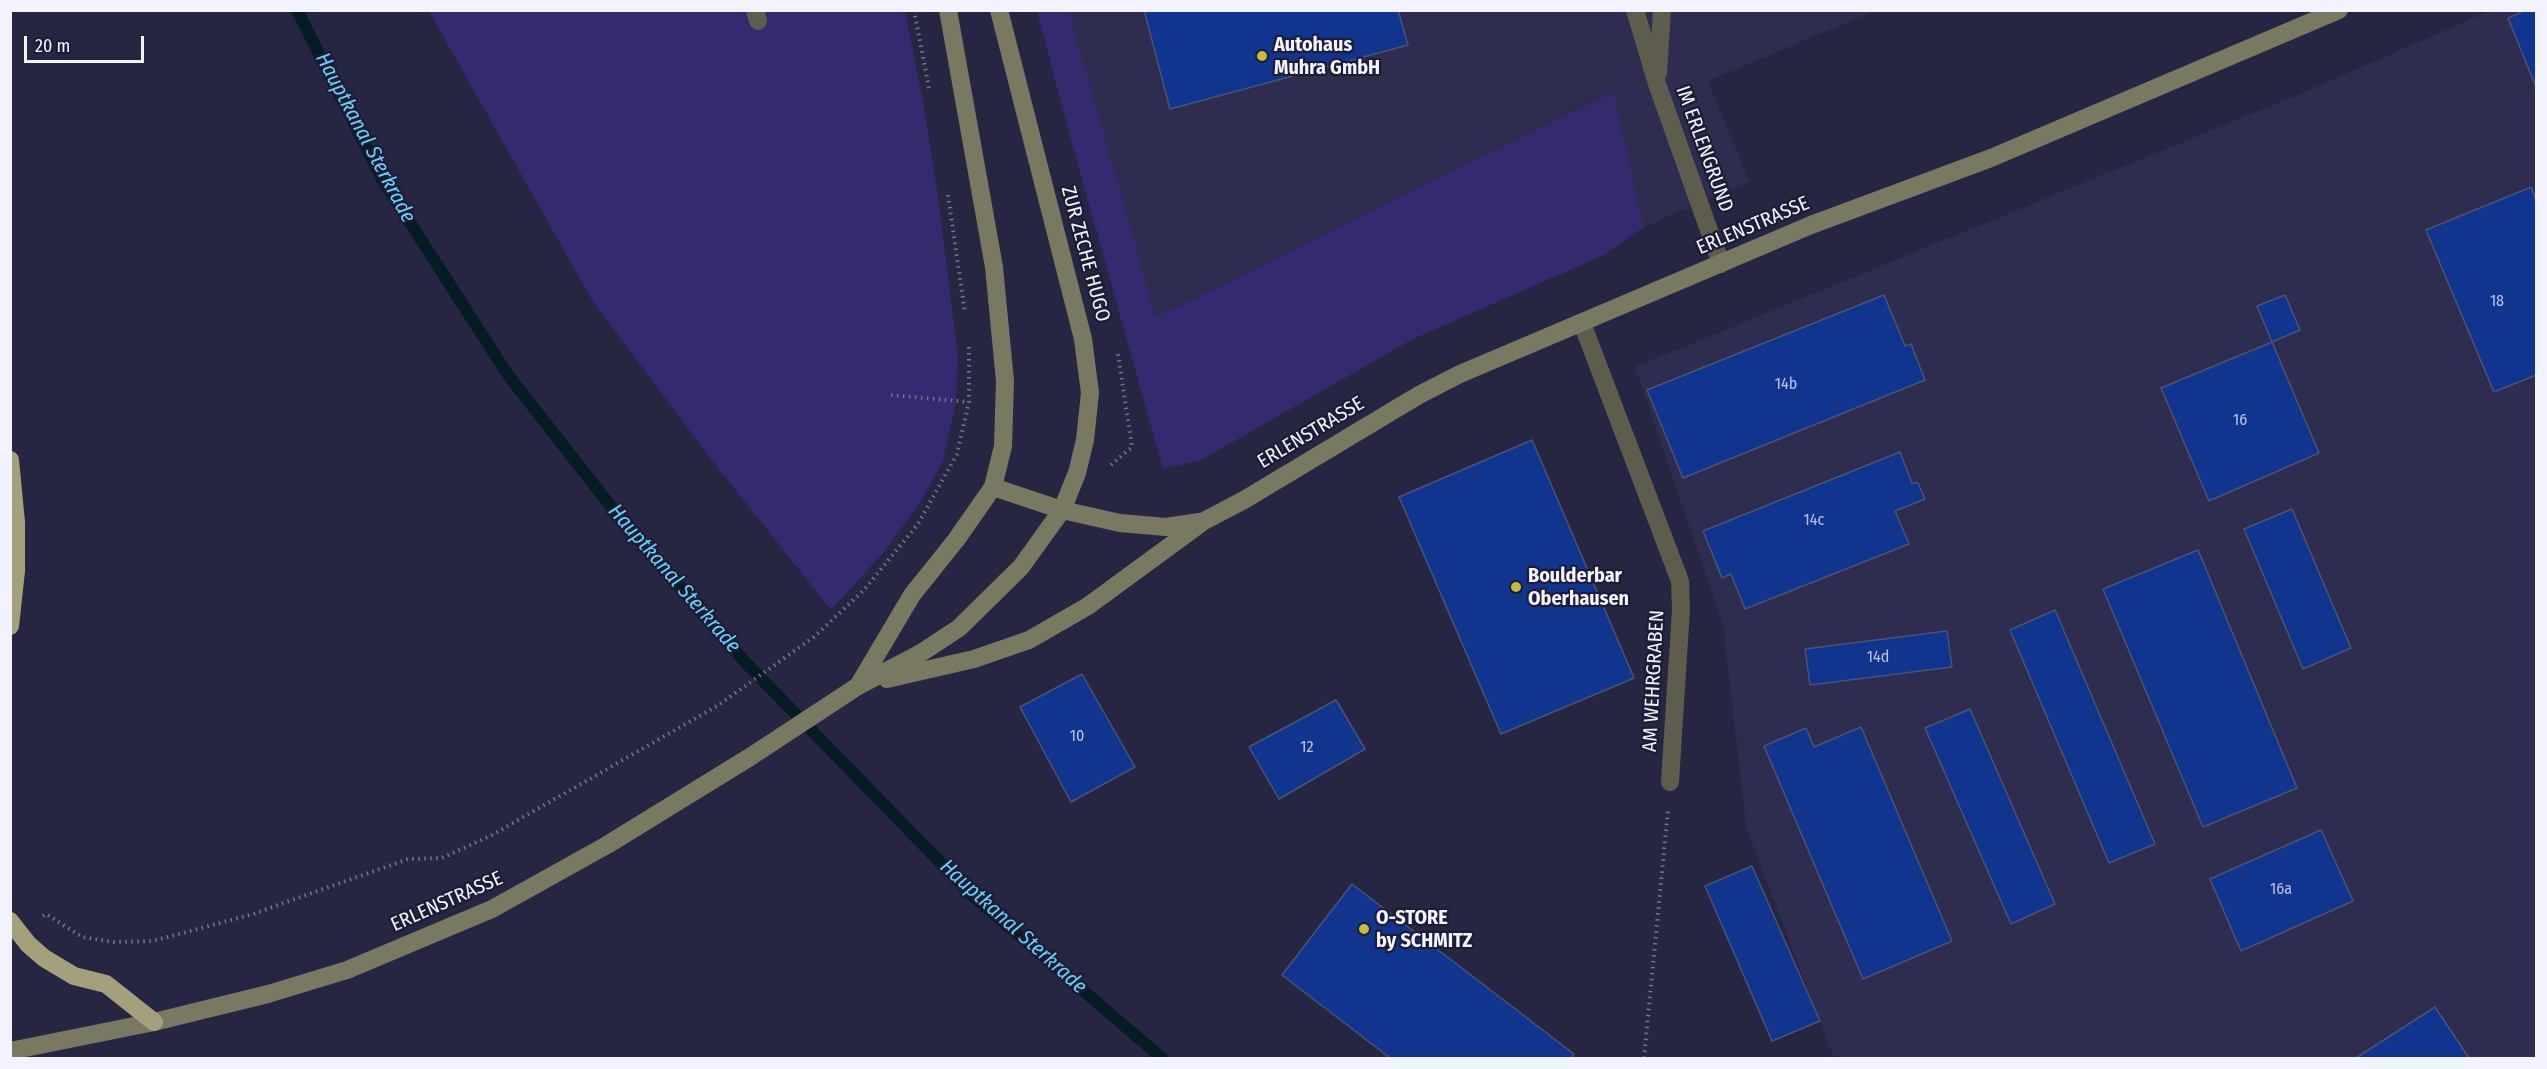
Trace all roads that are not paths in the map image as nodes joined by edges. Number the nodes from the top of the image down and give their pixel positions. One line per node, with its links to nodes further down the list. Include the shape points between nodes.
1 (948, 10): 10 (main road, via 994,267 1004,370 1003,446)
2 (999, 10): 11 (main road, ZUR ZECHE HUGO, via 1083,339 1090,393 1085,440)
3 (1635, 10): 6 (street, IM ERLENGRUND)
4 (1662, 10): 6 (street, IM ERLENGRUND)
5 (2339, 10): 7 (main road, ERLENSTRASSE, via 1991,158 1811,225)
6 (1657, 84): 7 (street, IM ERLENGRUND)
7 (1721, 264): 8 (main road, ERLENSTRASSE)
8 (1582, 323): 12 (main road, ERLENSTRASSE, via 1419,395); 15 (street, AM WEHRGRABEN, via 1680,581 1682,609)
9 (10, 460): 13 (highway, via 16,572)
10 (993, 487): 11 (main road, ERLENSTRASSE); 14 (main road, ERLENSTRASSE, via 912,595)
11 (1062, 510): 12 (main road, ERLENSTRASSE, via 1120,523 1167,527); 14 (main road, ERLENSTRASSE, via 1021,567 959,627 921,654)
12 (1204, 521): 14 (main road, ERLENSTRASSE, via 1088,606 1029,640 974,658)
13 (10, 626)
14 (858, 686): 17 (main road, ERLENSTRASSE, via 607,845 492,909 347,970)
15 (1670, 782)
16 (10, 921): 17 (highway, via 44,958 74,976 106,984)
17 (154, 1022): 18 (main road, ERLENSTRASSE)
18 (10, 1051)

